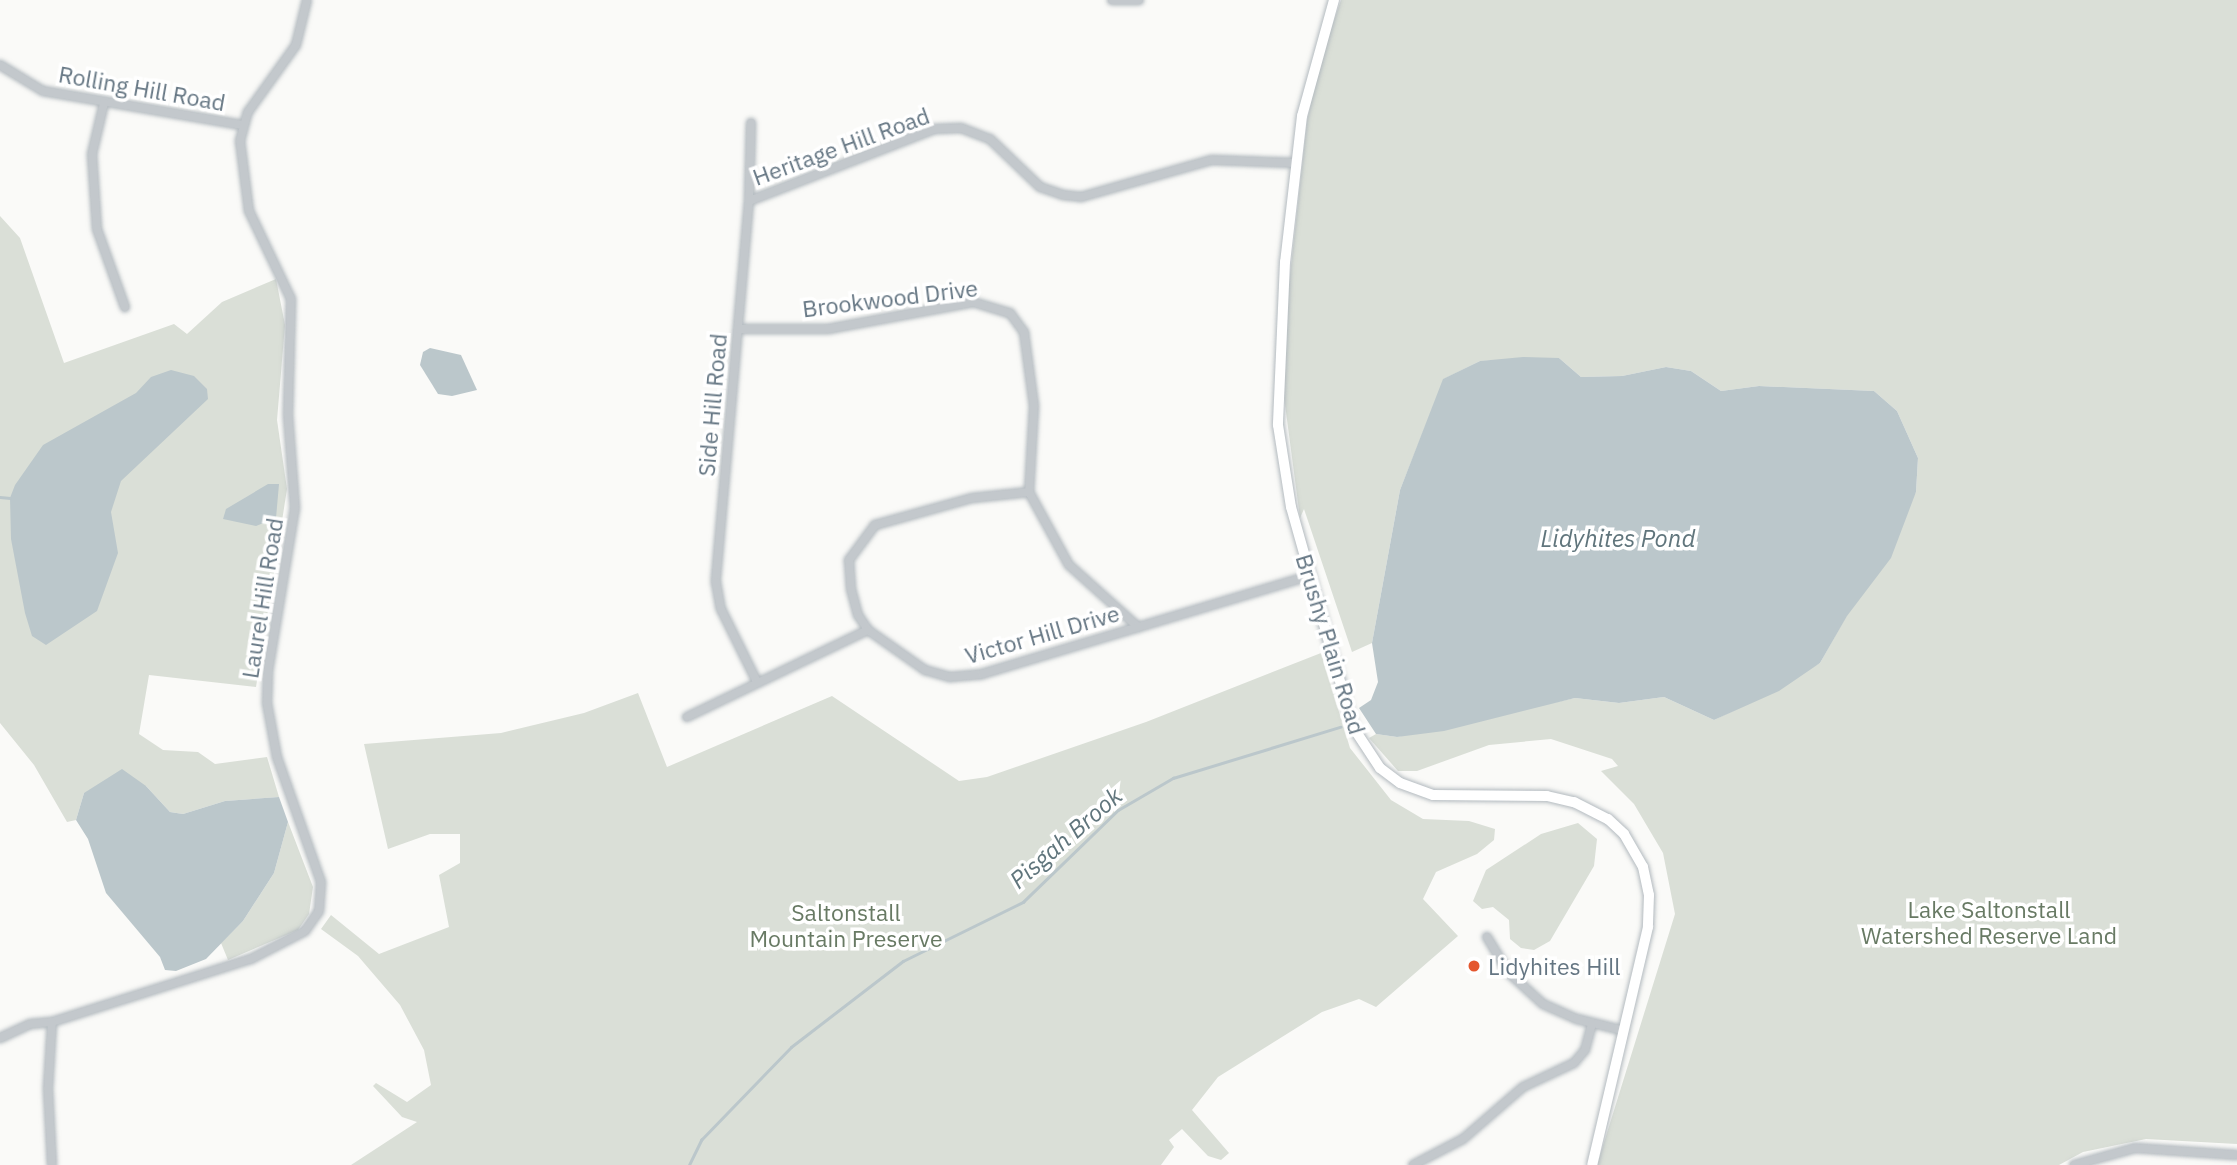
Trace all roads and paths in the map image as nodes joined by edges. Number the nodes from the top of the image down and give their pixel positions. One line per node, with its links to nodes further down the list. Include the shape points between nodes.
1 (307, 0): 8 (street, via 296,45)
2 (1112, 0): 3 (street)
3 (1139, 0)
4 (1334, 0): 9 (main road, Brushy Plain Road, via 1309,78)
5 (0, 65): 6 (street, Rolling Hill Road, via 43,91)
6 (104, 103): 8 (street, Rolling Hill Road); 11 (street, via 92,154 97,229)
7 (751, 123): 10 (street, Side Hill Road)
8 (242, 125): 20 (street, Laurel Hill Road, via 240,166 249,211 285,281 293,321 288,415 295,508 268,671 267,704 277,757 321,881 321,901 314,921 292,941 165,988)
9 (1296, 163): 10 (street, Heritage Hill Road, via 1212,160 1081,197 1041,187 990,139 961,128 935,129); 14 (main road, Brushy Plain Road, via 1283,291 1278,425)
10 (749, 201): 12 (street, Side Hill Road)
11 (125, 307)
12 (738, 329): 13 (street, Brookwood Drive, via 828,329 973,302 1010,313 1024,332 1034,407); 17 (street, Side Hill Road, via 716,582 721,608)
13 (1029, 492): 15 (street, via 1069,565); 16 (street, Victor Hill Drive, via 972,498 875,525 849,560 851,589)
14 (1309, 576): 15 (street); 22 (main road, Brushy Plain Road, via 1353,727 1365,751 1387,774 1433,795 1561,798 1591,809 1624,834 1643,867 1649,902)
15 (1138, 626): 16 (street, Victor Hill Drive, via 982,674 950,677 902,657)
16 (868, 631): 17 (street)
17 (757, 682): 18 (street)
18 (687, 717)
19 (1487, 937): 21 (street, via 1503,966 1530,994 1563,1014)
20 (52, 1022): 23 (street, Laurel Hill Road, via 30,1024); 25 (street, via 48,1088)
21 (1592, 1024): 22 (street); 26 (street, via 1585,1050 1574,1063 1523,1087 1463,1139)
22 (1625, 1031): 27 (main road, Brushy Plain Road)
23 (0, 1038)
24 (2237, 1155): 28 (street, via 2135,1149)
25 (52, 1165)
26 (1413, 1165)
27 (1592, 1165)
28 (2074, 1165)

